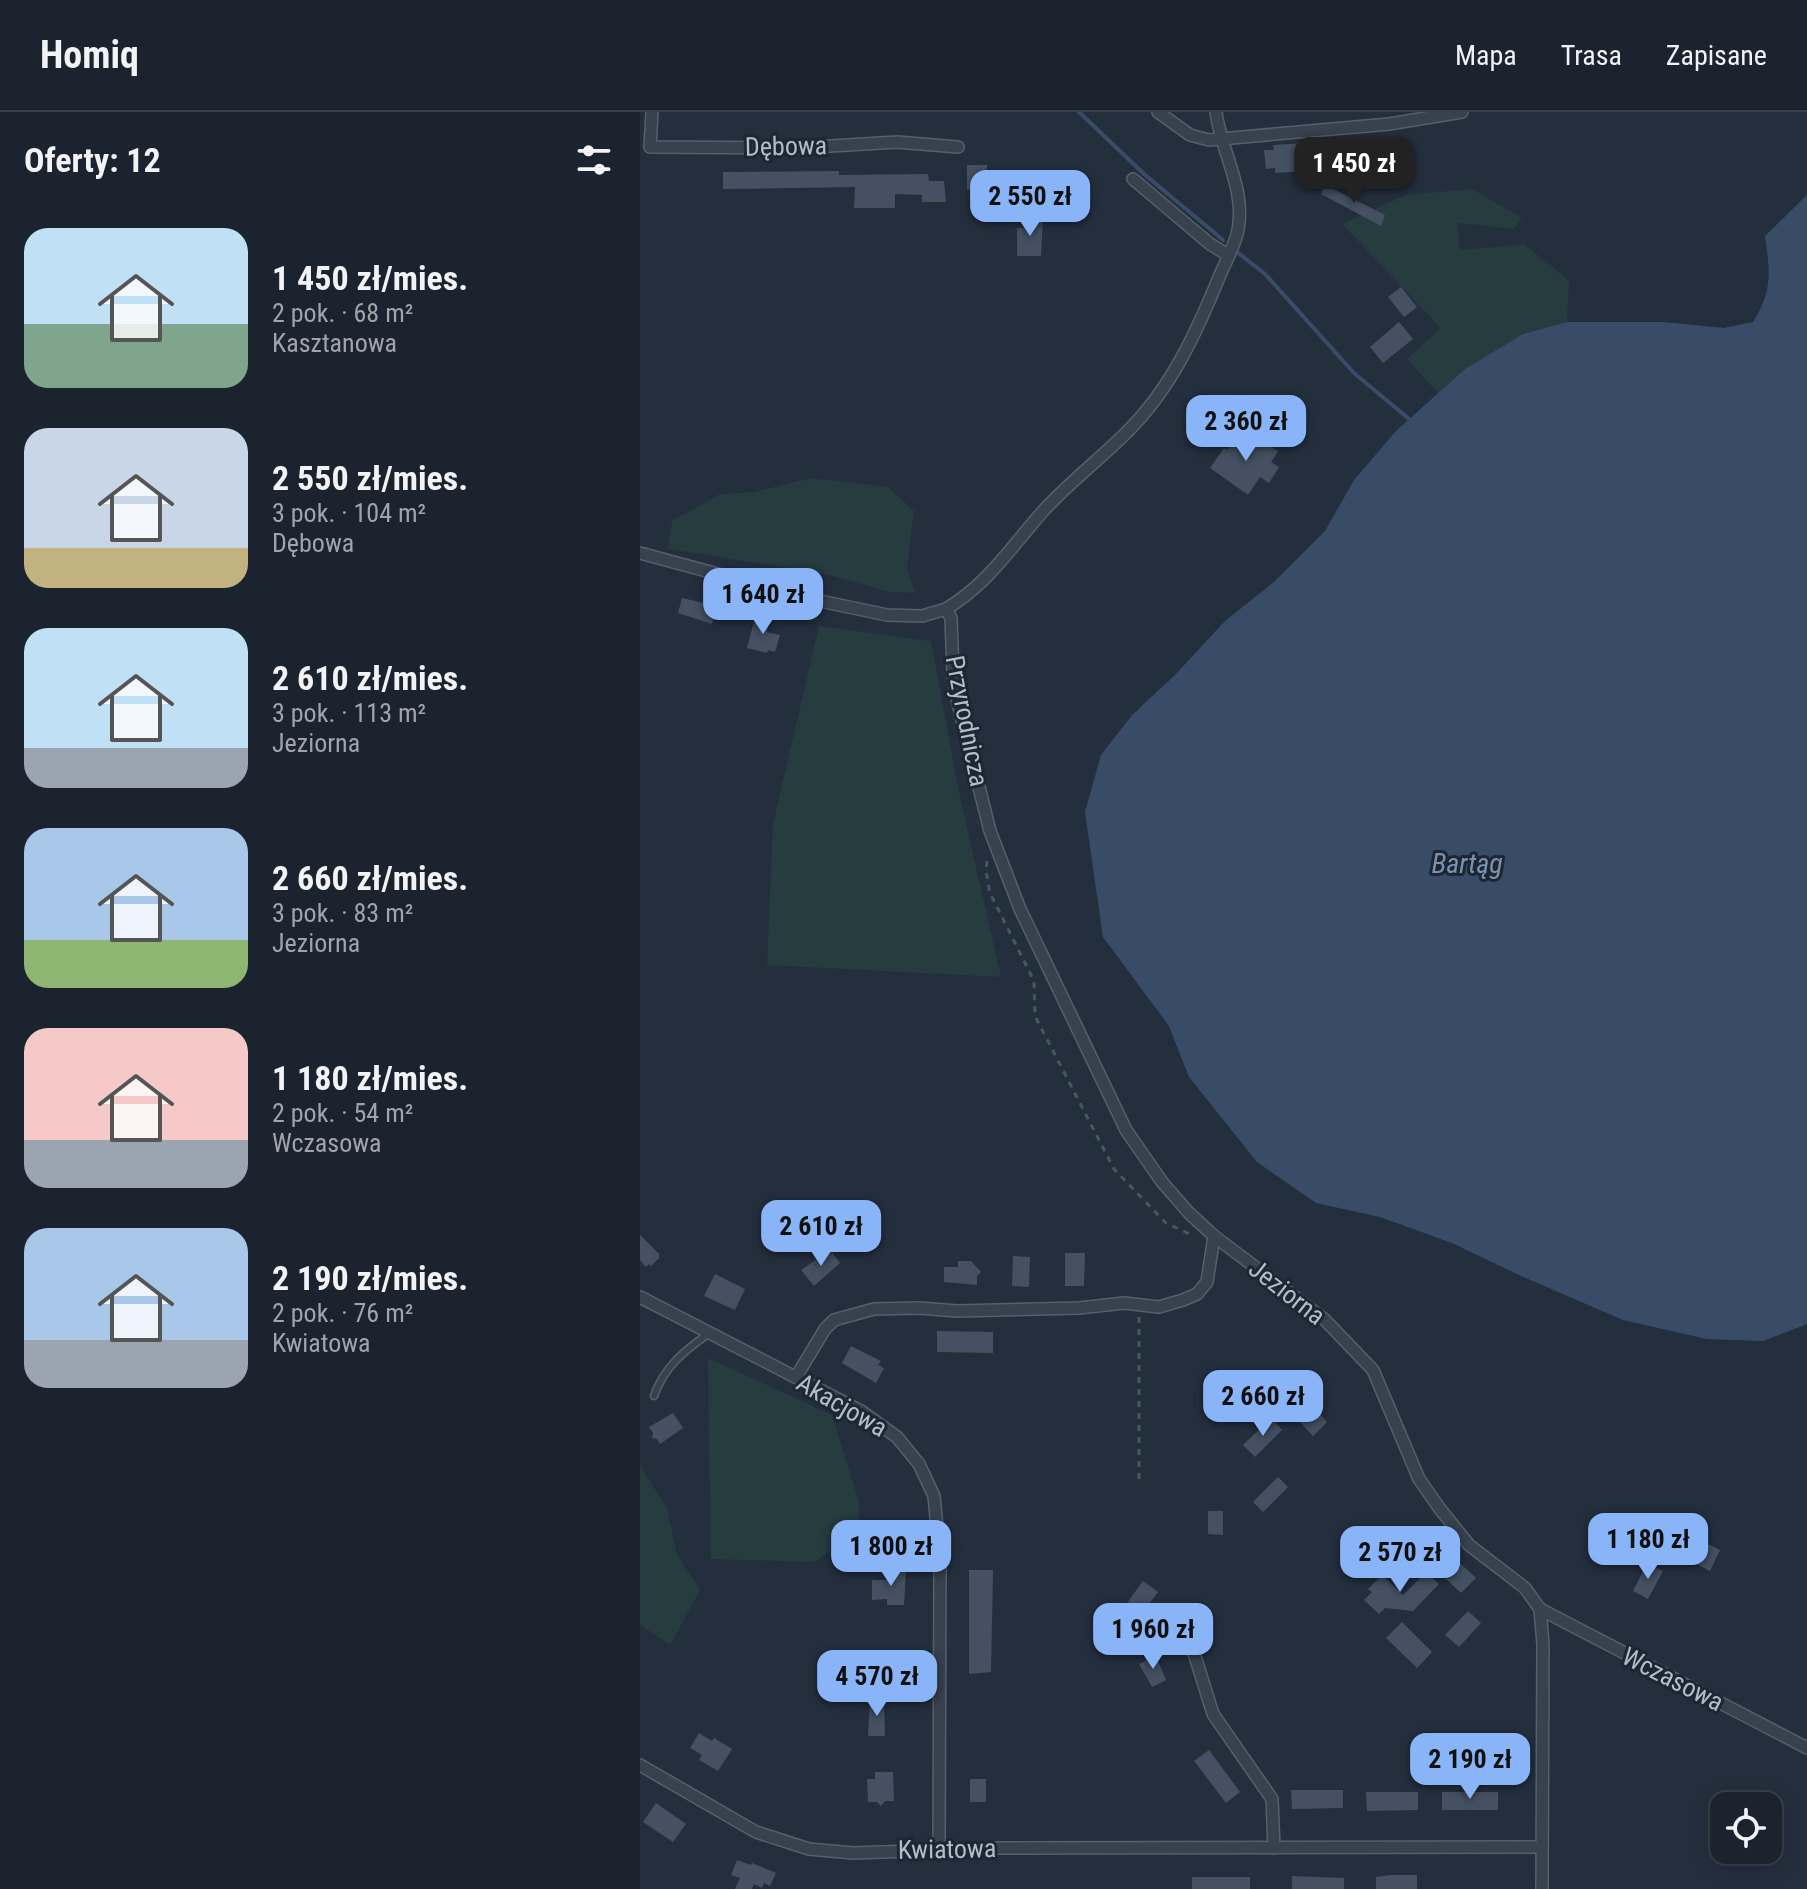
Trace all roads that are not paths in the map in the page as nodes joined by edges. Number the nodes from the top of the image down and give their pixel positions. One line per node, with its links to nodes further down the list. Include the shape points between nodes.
1 (652, 112): 6 (street, Dębowa, via 650,147 897,142)
2 (1158, 112): 5 (street, via 1190,135)
3 (1216, 112): 5 (street)
4 (1462, 112): 5 (street)
5 (1220, 139): 8 (street, via 1239,199 1238,230)
6 (958, 147)
7 (1133, 179): 8 (street)
8 (1228, 255): 10 (street, via 1194,339 1157,397 1045,509 995,570)
9 (640, 553): 10 (street, via 887,615 922,616)
10 (946, 609): 11 (street, Przyrodnicza, via 971,756 990,831 1020,909 1126,1130 1162,1182)
11 (1214, 1236): 14 (street, Jeziorna, via 1207,1282 1197,1294 1159,1307 1124,1303 874,1309 834,1320); 16 (street, Jeziorna, via 1324,1319 1373,1370 1419,1479 1469,1545 1525,1588)
12 (640, 1297): 13 (street, Akacjowa)
13 (708, 1334): 14 (street, Akacjowa); 15 (lane, via 667,1369)
14 (796, 1377): 22 (street, Akacjowa, via 897,1437 919,1464 934,1496 940,1558)
15 (654, 1396)
16 (1540, 1609): 18 (street, Wczasowa); 20 (street)
17 (1176, 1635): 21 (street, via 1194,1653 1213,1714 1272,1799)
18 (1807, 1748)
19 (640, 1765): 22 (street, Kwiatowa, via 756,1832 809,1849)
20 (1541, 1847): 21 (street, Kwiatowa); 23 (street)
21 (1274, 1848): 22 (street, Kwiatowa)
22 (939, 1850)
23 (1542, 1889)

